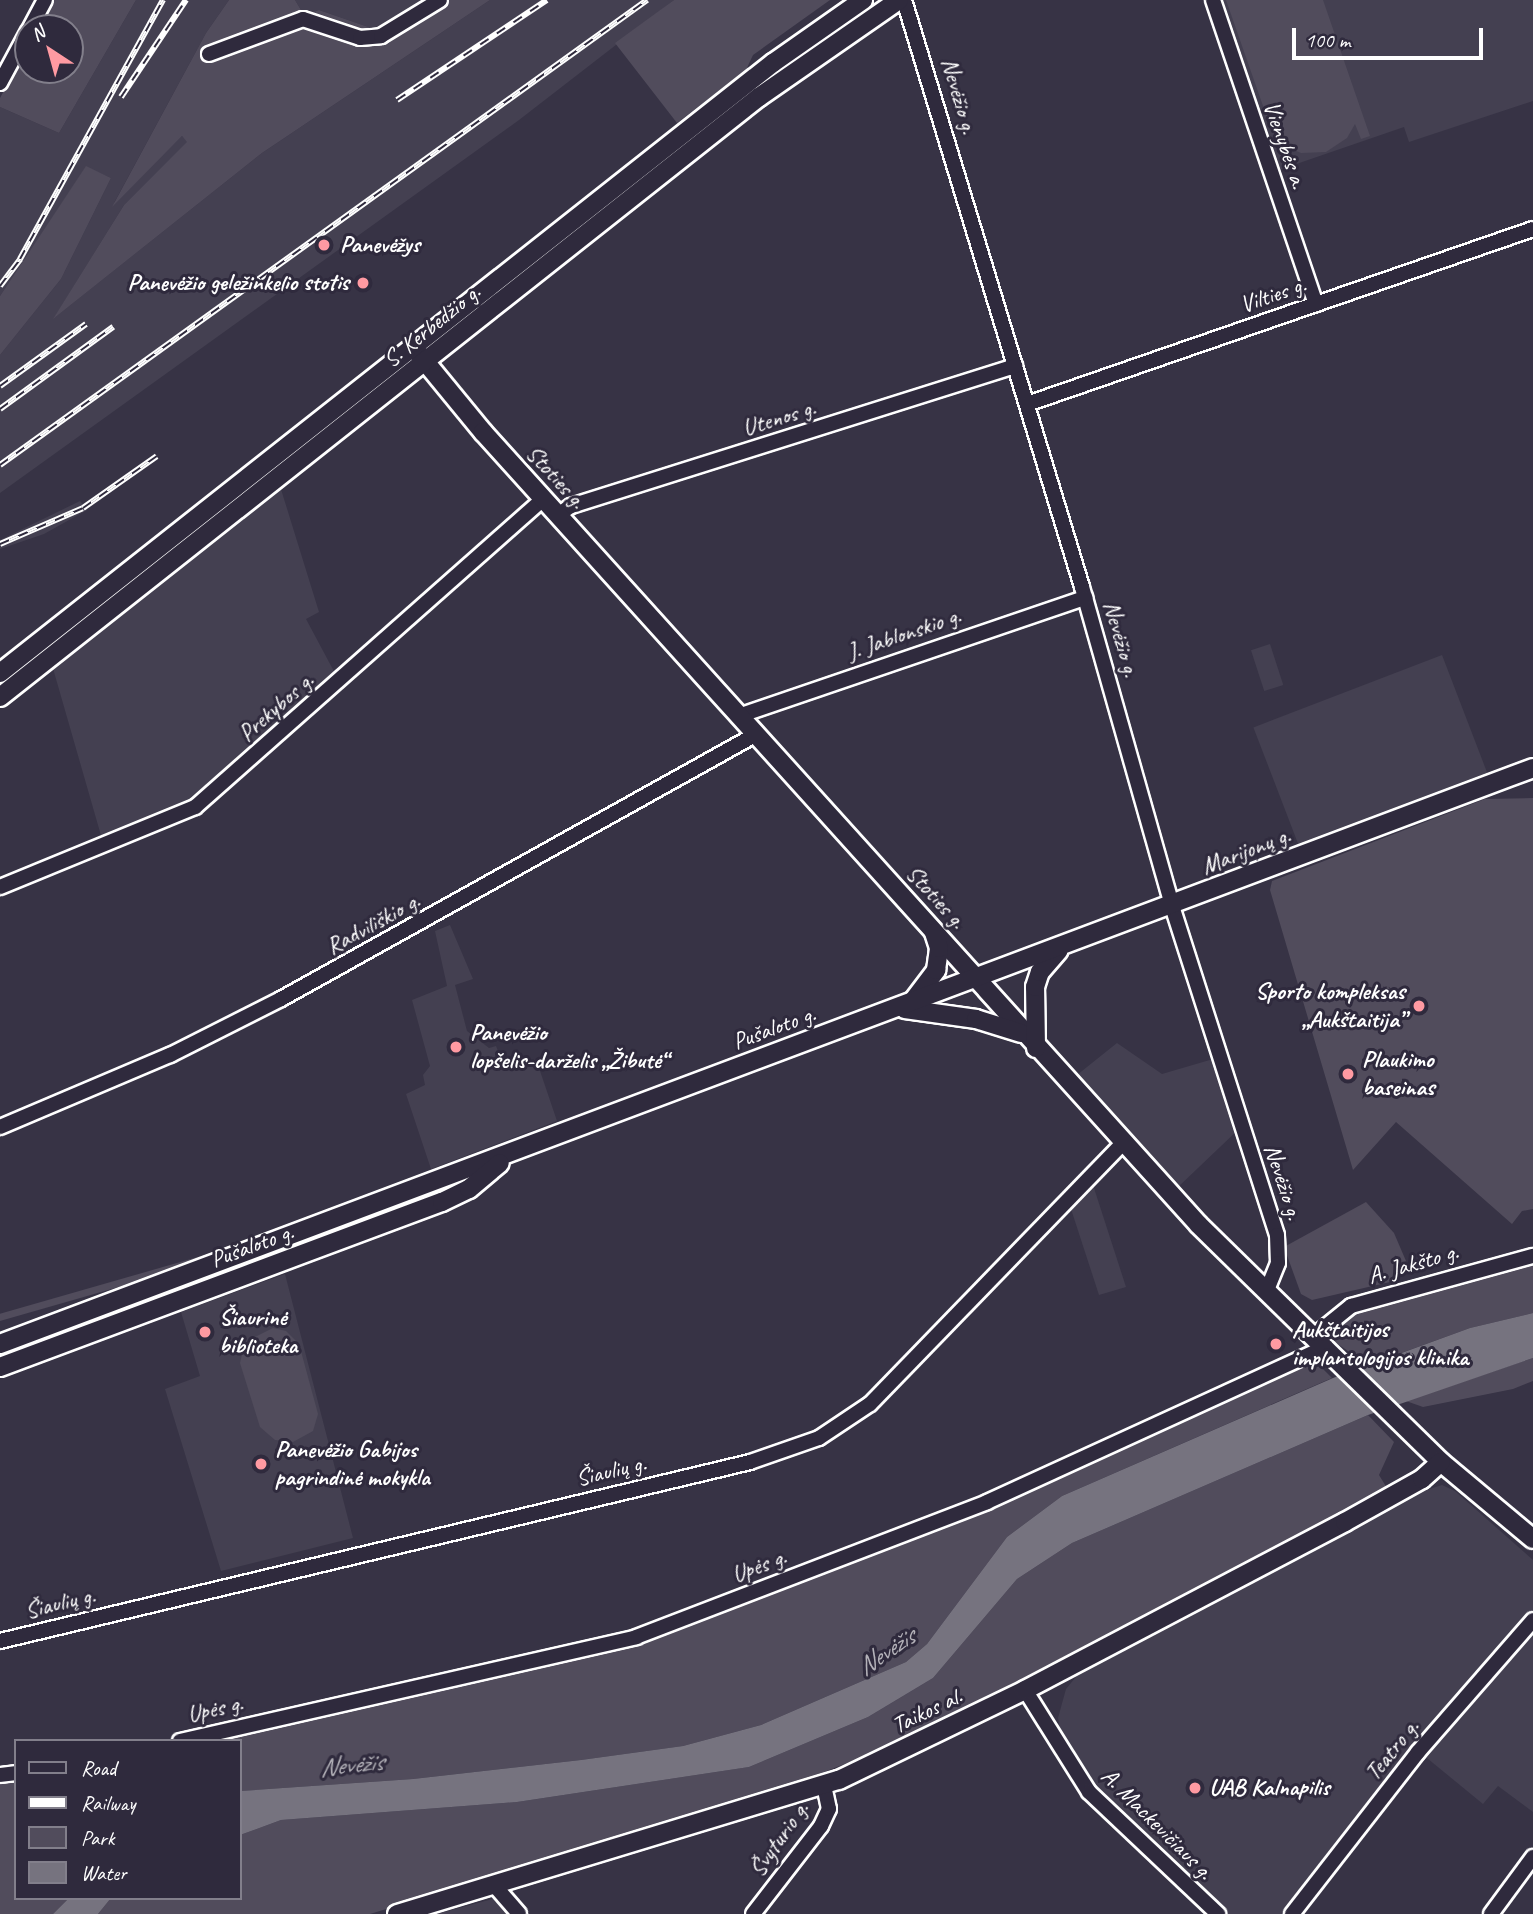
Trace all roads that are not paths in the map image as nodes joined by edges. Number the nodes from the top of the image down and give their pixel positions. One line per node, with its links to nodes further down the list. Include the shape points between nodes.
1 (440, 0): 5 (street, via 381,36 360,38 303,19)
2 (863, 0): 10 (main road, S. Kerbedžio g., via 773,63)
3 (901, 0): 11 (main road, S. Kerbedžio g., via 759,97); 12 (street, Nevėžio g.)
4 (1213, 0): 9 (street, Vienybės a.)
5 (209, 54)
6 (14, 57): 7 (street)
7 (0, 83)
8 (1533, 229): 9 (street, Vilties g.)
9 (1316, 304): 13 (street, Vilties g.)
10 (414, 348): 11 (main road, Stoties g.); 16 (main road, S. Kerbedžio g.)
11 (425, 363): 14 (main road, Stoties g.); 17 (main road, S. Kerbedžio g.)
12 (1015, 366): 13 (street, Nevėžio g.); 15 (street, Utenos g., via 571,506)
13 (1027, 404): 18 (street, Nevėžio g.)
14 (543, 499): 15 (main road, Stoties g.); 24 (street, Prekybos g., via 195,807)
15 (558, 515): 21 (main road, Stoties g.)
16 (143, 560): 17 (main road); 19 (main road, S. Kerbedžio g.)
17 (156, 575): 20 (main road, S. Kerbedžio g.)
18 (1085, 598): 21 (street, J. Jablonskio g.); 25 (street, Nevėžio g.)
19 (0, 673)
20 (1, 694)
21 (738, 716): 22 (main road, Stoties g.)
22 (755, 734): 26 (main road, Stoties g.); 31 (street, Radviliškio g., via 274,1003 170,1055)
23 (1533, 768): 25 (main road, Marijonų g.)
24 (0, 887)
25 (1172, 906): 27 (main road, Marijonų g.); 35 (street, Nevėžio g., via 1279,1244 1278,1263)
26 (933, 930): 28 (main road, Stoties g.); 29 (main road, via 939,948 936,970)
27 (1061, 948): 28 (main road, Marijonų g.); 30 (main road, via 1047,961 1035,987)
28 (977, 979): 29 (main road, Pušaloto g.); 30 (main road, Stoties g.)
29 (904, 1007): 30 (main road, via 976,1019); 33 (main road, Pušaloto g.)
30 (1030, 1041): 32 (main road, Stoties g.)
31 (0, 1127)
32 (1122, 1144): 35 (main road, Stoties g.); 42 (street, Šiaulių g., via 870,1404 820,1438 750,1462)
33 (510, 1154): 37 (main road, Pušaloto g.); 38 (main road, Pušaloto g., via 469,1189 442,1202)
34 (1533, 1256): 36 (street, A. Jakšto g., via 1351,1306)
35 (1266, 1292): 36 (main road, Stoties g.)
36 (1320, 1341): 39 (main road, Stoties g.); 44 (street, Upės g., via 987,1502 636,1637)
37 (0, 1344)
38 (0, 1367)
39 (1441, 1462): 40 (main road, Stoties g.); 43 (main road, Taikos al., via 1422,1479 1345,1522)
40 (1533, 1539)
41 (1533, 1620): 52 (street, Teatro g., via 1452,1711)
42 (0, 1641)
43 (1025, 1690): 45 (main road, Taikos al.); 51 (street, A. Mackevičiaus g., via 1089,1793)
44 (189, 1739)
45 (824, 1785): 47 (main road, Taikos al.); 50 (street, Švyturio g., via 829,1809)
46 (1533, 1857): 53 (street)
47 (494, 1885): 48 (main road, Taikos al.); 49 (street)
48 (397, 1914)
49 (519, 1914)
50 (754, 1914)
51 (1218, 1914)
52 (1292, 1914)
53 (1491, 1914)

